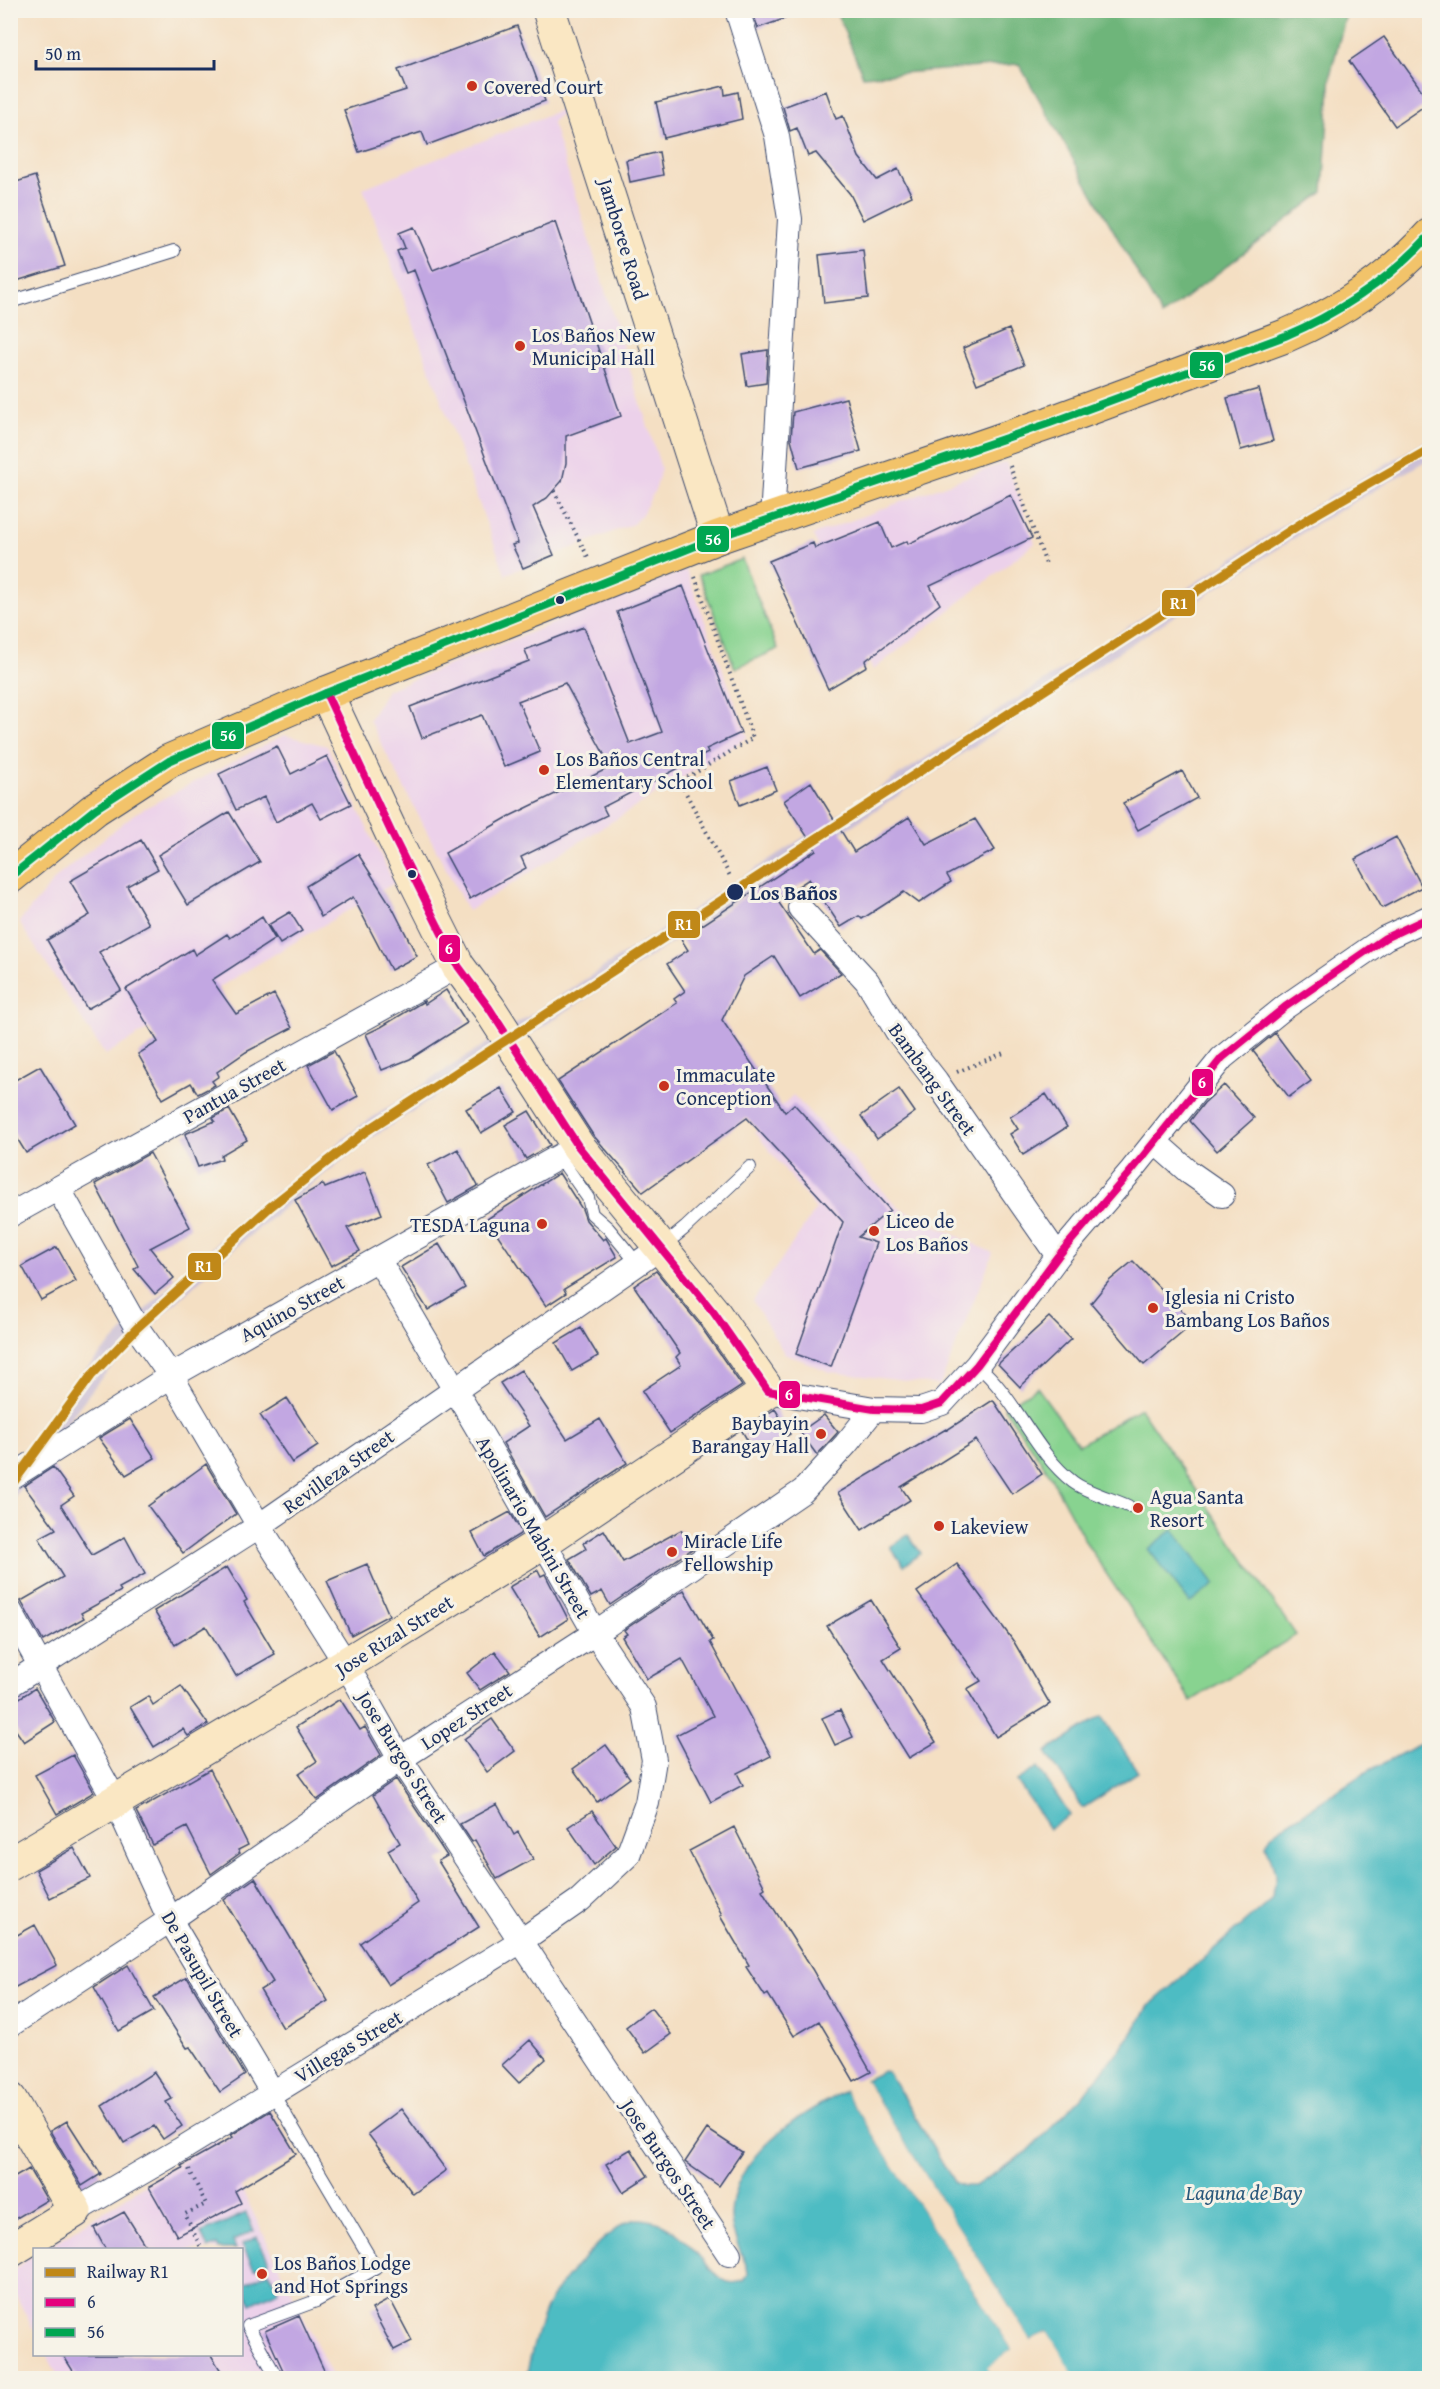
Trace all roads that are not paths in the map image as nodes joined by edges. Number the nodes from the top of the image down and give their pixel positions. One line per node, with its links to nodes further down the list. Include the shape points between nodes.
1 (549, 10): 7 (main road, Jamboree Road)
2 (737, 10): 6 (street, via 777,136 790,219)
3 (1430, 235): 6 (main road, via 1379,281 1321,320 1001,440)
4 (174, 251): 5 (lane)
5 (10, 302)
6 (772, 519): 7 (main road)
7 (718, 537): 8 (main road)
8 (326, 693): 9 (main road, via 169,761 95,809); 12 (main road)
9 (12, 871)
10 (800, 908): 20 (street, Bambang Street, via 867,981 897,1031)
11 (1430, 917): 13 (street, via 1385,938 1286,1007 1222,1058)
12 (458, 966): 14 (main road, via 520,1057); 16 (street, Pantua Street)
13 (1155, 1142): 17 (street); 20 (street)
14 (569, 1152): 19 (main road); 21 (street, Aquino Street)
15 (750, 1167): 19 (lane, via 685,1228)
16 (58, 1188): 18 (street, Pantua Street); 23 (street, Jose Burgos Street, via 137,1328)
17 (1222, 1195)
18 (10, 1215)
19 (648, 1256): 24 (street, Revilleza Street); 25 (main road, via 714,1312)
20 (1058, 1256): 22 (street)
21 (378, 1259): 23 (street, Aquino Street); 24 (street, Apolinario Mabini Street)
22 (977, 1365): 26 (street, via 942,1403 921,1410); 28 (lane, via 992,1377 1041,1447 1074,1483)
23 (171, 1376): 27 (street, Aquino Street); 29 (street, Jose Burgos Street)
24 (454, 1391): 29 (street, Revilleza Street); 30 (street, Apolinario Mabini Street)
25 (768, 1391): 26 (street); 30 (main road, Jose Rizal Street)
26 (874, 1409): 32 (street, Lopez Street, via 803,1491)
27 (10, 1478)
28 (1128, 1506)
29 (259, 1526): 33 (street, Revilleza Street); 34 (street, Jose Burgos Street)
30 (543, 1542): 32 (street, Apolinario Mabini Street); 34 (main road, Jose Rizal Street)
31 (10, 1611): 33 (street, De Pasupil Street)
32 (595, 1633): 36 (street, Lopez Street); 38 (street, Apolinario Mabini Street, via 644,1707 654,1760)
33 (41, 1664): 35 (street, Revilleza Street); 37 (street, De Pasupil Street)
34 (346, 1664): 36 (street, Jose Burgos Street); 37 (main road, Jose Rizal Street)
35 (10, 1685)
36 (400, 1759): 40 (street, Lopez Street); 41 (street, Jose Burgos Street)
37 (116, 1802): 39 (main road, Jose Rizal Street); 40 (street, De Pasupil Street)
38 (647, 1803): 41 (street, Villegas Street, via 628,1855 580,1900)
39 (10, 1864)
40 (170, 1920): 42 (street, Lopez Street); 43 (street, De Pasupil Street)
41 (521, 1941): 43 (street, Villegas Street); 47 (street, Jose Burgos Street)
42 (10, 2025)
43 (272, 2092): 45 (street, Villegas Street); 48 (lane, De Pasupil Street, via 376,2268 316,2301 248,2326)
44 (10, 2099): 45 (main road)
45 (75, 2211): 46 (main road, Villegas Street)
46 (10, 2251)
47 (729, 2254)
48 (277, 2379)

